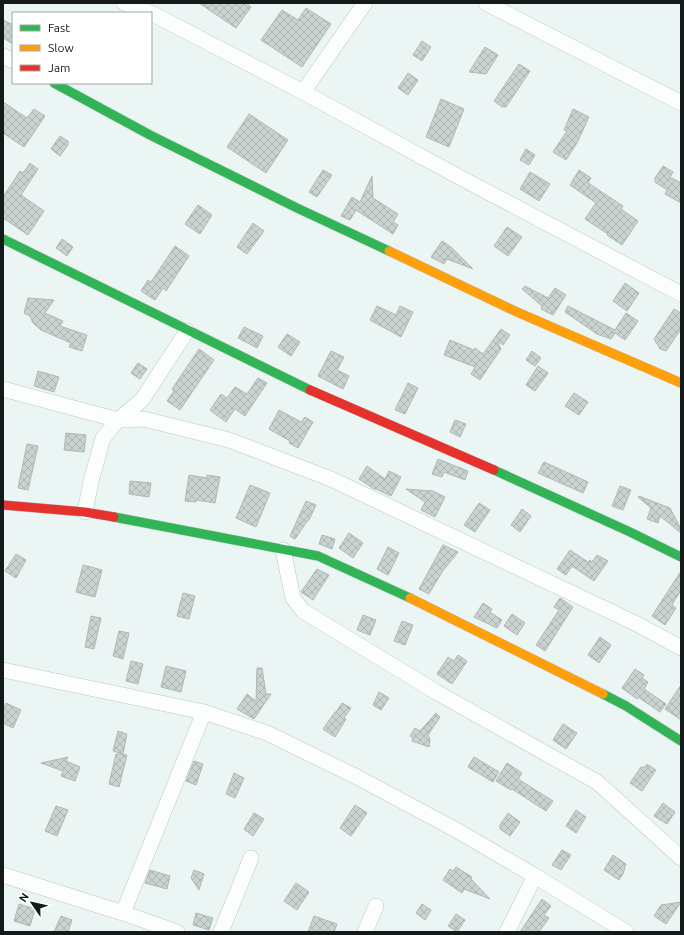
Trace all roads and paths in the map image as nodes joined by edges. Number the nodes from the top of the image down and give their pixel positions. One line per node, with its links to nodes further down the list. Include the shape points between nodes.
1 (124, 3): 4 (street)
2 (365, 3): 9 (street)
3 (486, 3): 10 (street)
4 (148, 12)
5 (152, 14): 9 (street)
6 (3, 56): 7 (street)
7 (12, 60)
8 (56, 84): 14 (street, via 304,212 517,312)
9 (303, 92): 12 (street)
10 (681, 103)
11 (3, 239): 13 (street)
12 (681, 294)
13 (187, 331): 16 (street, via 142,400); 20 (street, via 313,392 486,466)
14 (681, 383)
15 (3, 389): 16 (street)
16 (118, 420): 18 (street, via 102,438); 21 (street, via 144,419 229,440 331,479 639,625)
17 (3, 505): 18 (street)
18 (85, 512): 19 (street)
19 (283, 550): 24 (street, via 318,556 402,594 626,706); 26 (street, via 293,598 303,610 436,692 597,782)
20 (681, 557)
21 (681, 648)
22 (3, 670): 23 (street)
23 (204, 712): 28 (street, via 267,733 357,777); 30 (street)
24 (681, 741)
25 (251, 858): 32 (street)
26 (681, 858)
27 (3, 875): 30 (street)
28 (535, 876): 34 (street); 35 (street)
29 (376, 906): 33 (street)
30 (123, 913): 31 (street)
31 (177, 932)
32 (221, 932)
33 (365, 932)
34 (507, 932)
35 (626, 932)

